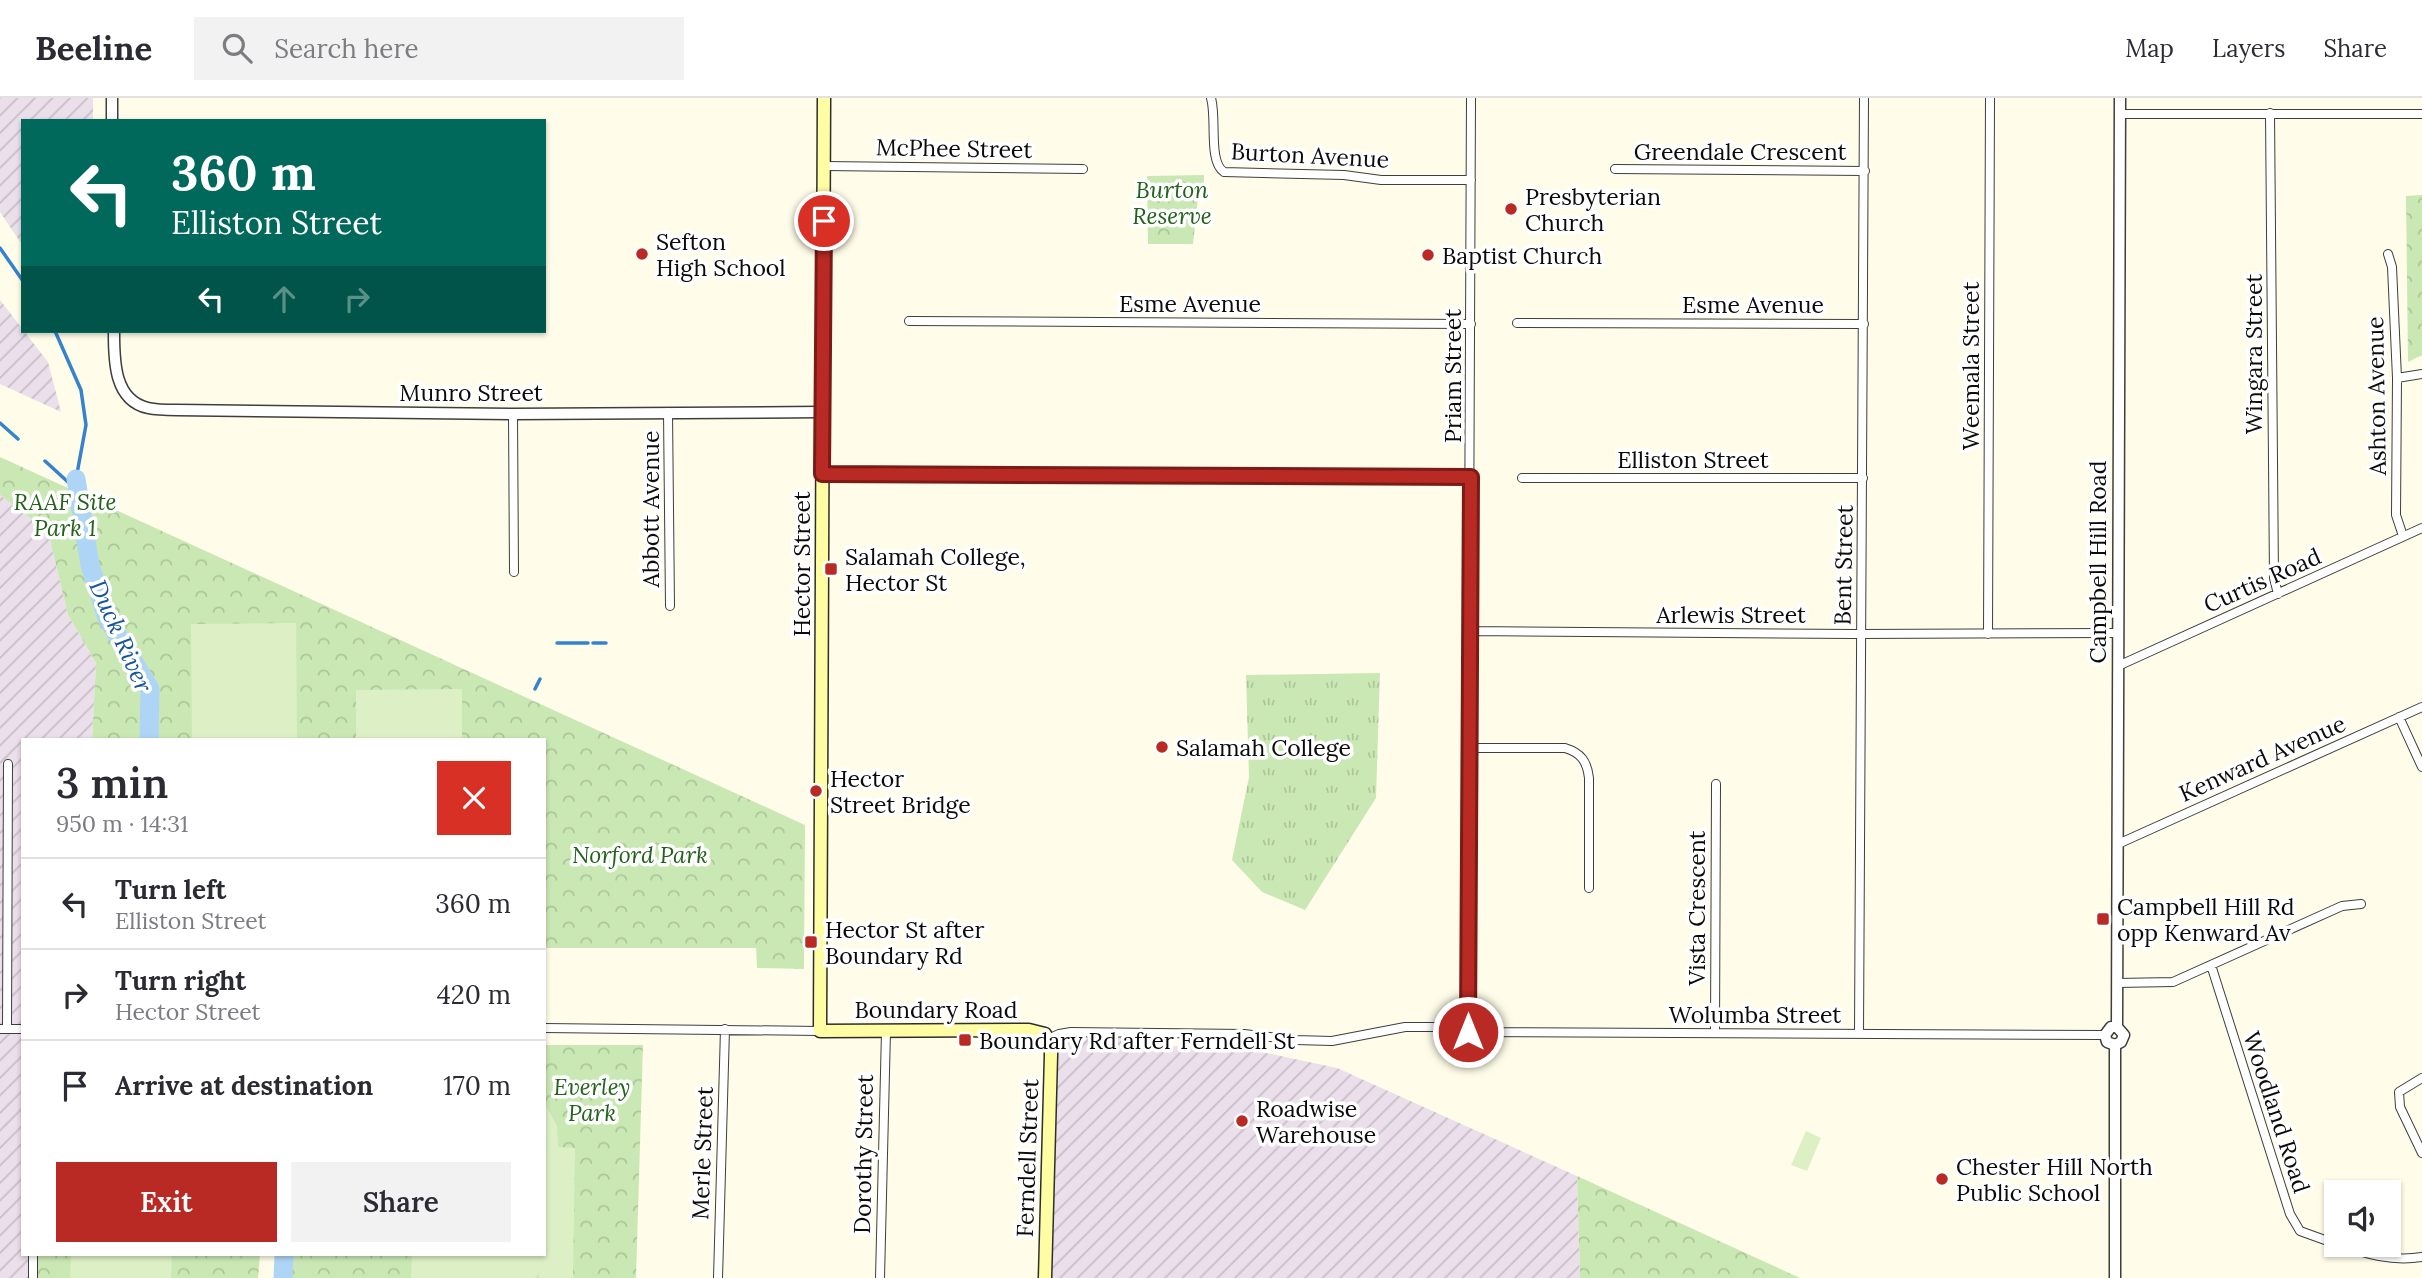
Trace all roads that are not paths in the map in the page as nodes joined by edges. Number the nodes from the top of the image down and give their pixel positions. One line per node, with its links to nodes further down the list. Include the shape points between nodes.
1 (112, 98): 11 (street)
2 (824, 98): 12 (main road, Hector Street)
3 (1211, 98): 16 (street, Burton Avenue, via 1215,159 1224,172)
4 (1471, 98): 16 (street, Priam Street)
5 (1864, 98): 15 (street, Bent Street)
6 (1990, 98): 40 (street, Weemala Street)
7 (2120, 98): 9 (street, Campbell Hill Road)
8 (2270, 113): 9 (street); 10 (street); 35 (street, Wingara Street, via 2274,578)
9 (2120, 114): 38 (street, Campbell Hill Road)
10 (2422, 114)
11 (112, 119)
12 (824, 166): 13 (street, McPhee Street); 26 (main road, Hector Street)
13 (1083, 169)
14 (1615, 169): 15 (street, Greendale Crescent)
15 (1864, 171): 21 (street, Bent Street)
16 (1471, 180): 20 (street, Priam Street)
17 (2388, 254): 24 (street, Ashton Avenue)
18 (909, 321): 20 (street, Esme Avenue)
19 (1517, 323): 21 (street, Esme Avenue)
20 (1471, 324): 29 (street, Priam Street)
21 (1864, 324): 31 (street, Bent Street)
22 (114, 333): 27 (street, Munro Street, via 116,369 125,392 145,407)
23 (2422, 374): 24 (street)
24 (2397, 378): 33 (street, Ashton Avenue, via 2396,515)
25 (668, 412): 26 (street, Munro Street); 27 (street, Munro Street); 36 (street, Abbott Avenue)
26 (822, 412): 28 (main road, Hector Street)
27 (513, 414): 34 (street)
28 (822, 474): 29 (street); 59 (main road, Hector Street)
29 (1471, 477): 37 (street, Priam Street)
30 (1522, 478): 31 (street, Elliston Street)
31 (1863, 478): 39 (street, Bent Street)
32 (2422, 528): 33 (street, Curtis Road)
33 (2403, 536): 35 (street, Curtis Road)
34 (514, 572)
35 (2278, 594): 41 (street, Curtis Road)
36 (670, 606)
37 (1470, 631): 39 (street, Arlewis Street); 44 (street, Priam Street)
38 (2118, 633): 40 (street, Arlewis Street); 41 (street, Campbell Hill Road)
39 (1861, 634): 40 (street, Arlewis Street); 63 (street, Bent Street)
40 (1988, 634)
41 (2118, 666): 48 (street, Campbell Hill Road)
42 (2422, 707): 43 (street, Kenward Avenue)
43 (2399, 717): 46 (street); 48 (street, Kenward Avenue)
44 (1469, 748): 49 (street, via 1565,748 1583,757 1589,778); 61 (street, Priam Street)
45 (8, 764): 56 (street)
46 (2422, 767)
47 (1716, 784): 62 (street, Vista Crescent)
48 (2118, 844): 52 (street, Campbell Hill Road)
49 (1589, 888)
50 (2361, 904): 51 (street, via 2342,906)
51 (2211, 965): 52 (street, via 2173,982); 69 (street, Woodland Road, via 2290,1214 2300,1231)
52 (2117, 984): 54 (street, Campbell Hill Road)
53 (1405, 1027): 61 (street, Wolumba Street); 65 (street, Boundary Road, via 1332,1041 1244,1034 1071,1032)
54 (2117, 1027): 64 (street); 66 (street, via 2123,1039)
55 (546, 1028): 58 (street, Boundary Road)
56 (3, 1029): 57 (street)
57 (21, 1029)
58 (725, 1029): 59 (street, Boundary Road); 74 (street, Merle Street)
59 (820, 1031): 60 (main road, Boundary Road)
60 (886, 1031): 65 (main road, Boundary Road, via 1029,1030); 75 (street, Dorothy Street)
61 (1468, 1032): 62 (street, Wolumba Street)
62 (1714, 1033): 63 (street, Wolumba Street)
63 (1859, 1033): 64 (street, Wolumba Street)
64 (2105, 1035): 66 (street, via 2107,1042)
65 (1048, 1039): 76 (main road, Ferndell Street)
66 (2115, 1045): 77 (street)
67 (2422, 1078): 68 (street, via 2399,1092 2400,1107)
68 (2422, 1153)
69 (2324, 1239)
70 (33, 1256): 73 (street)
71 (2384, 1257): 72 (street, Woodland Road)
72 (2422, 1257)
73 (33, 1278)
74 (718, 1278)
75 (880, 1278)
76 (1045, 1278)
77 (2115, 1278)

